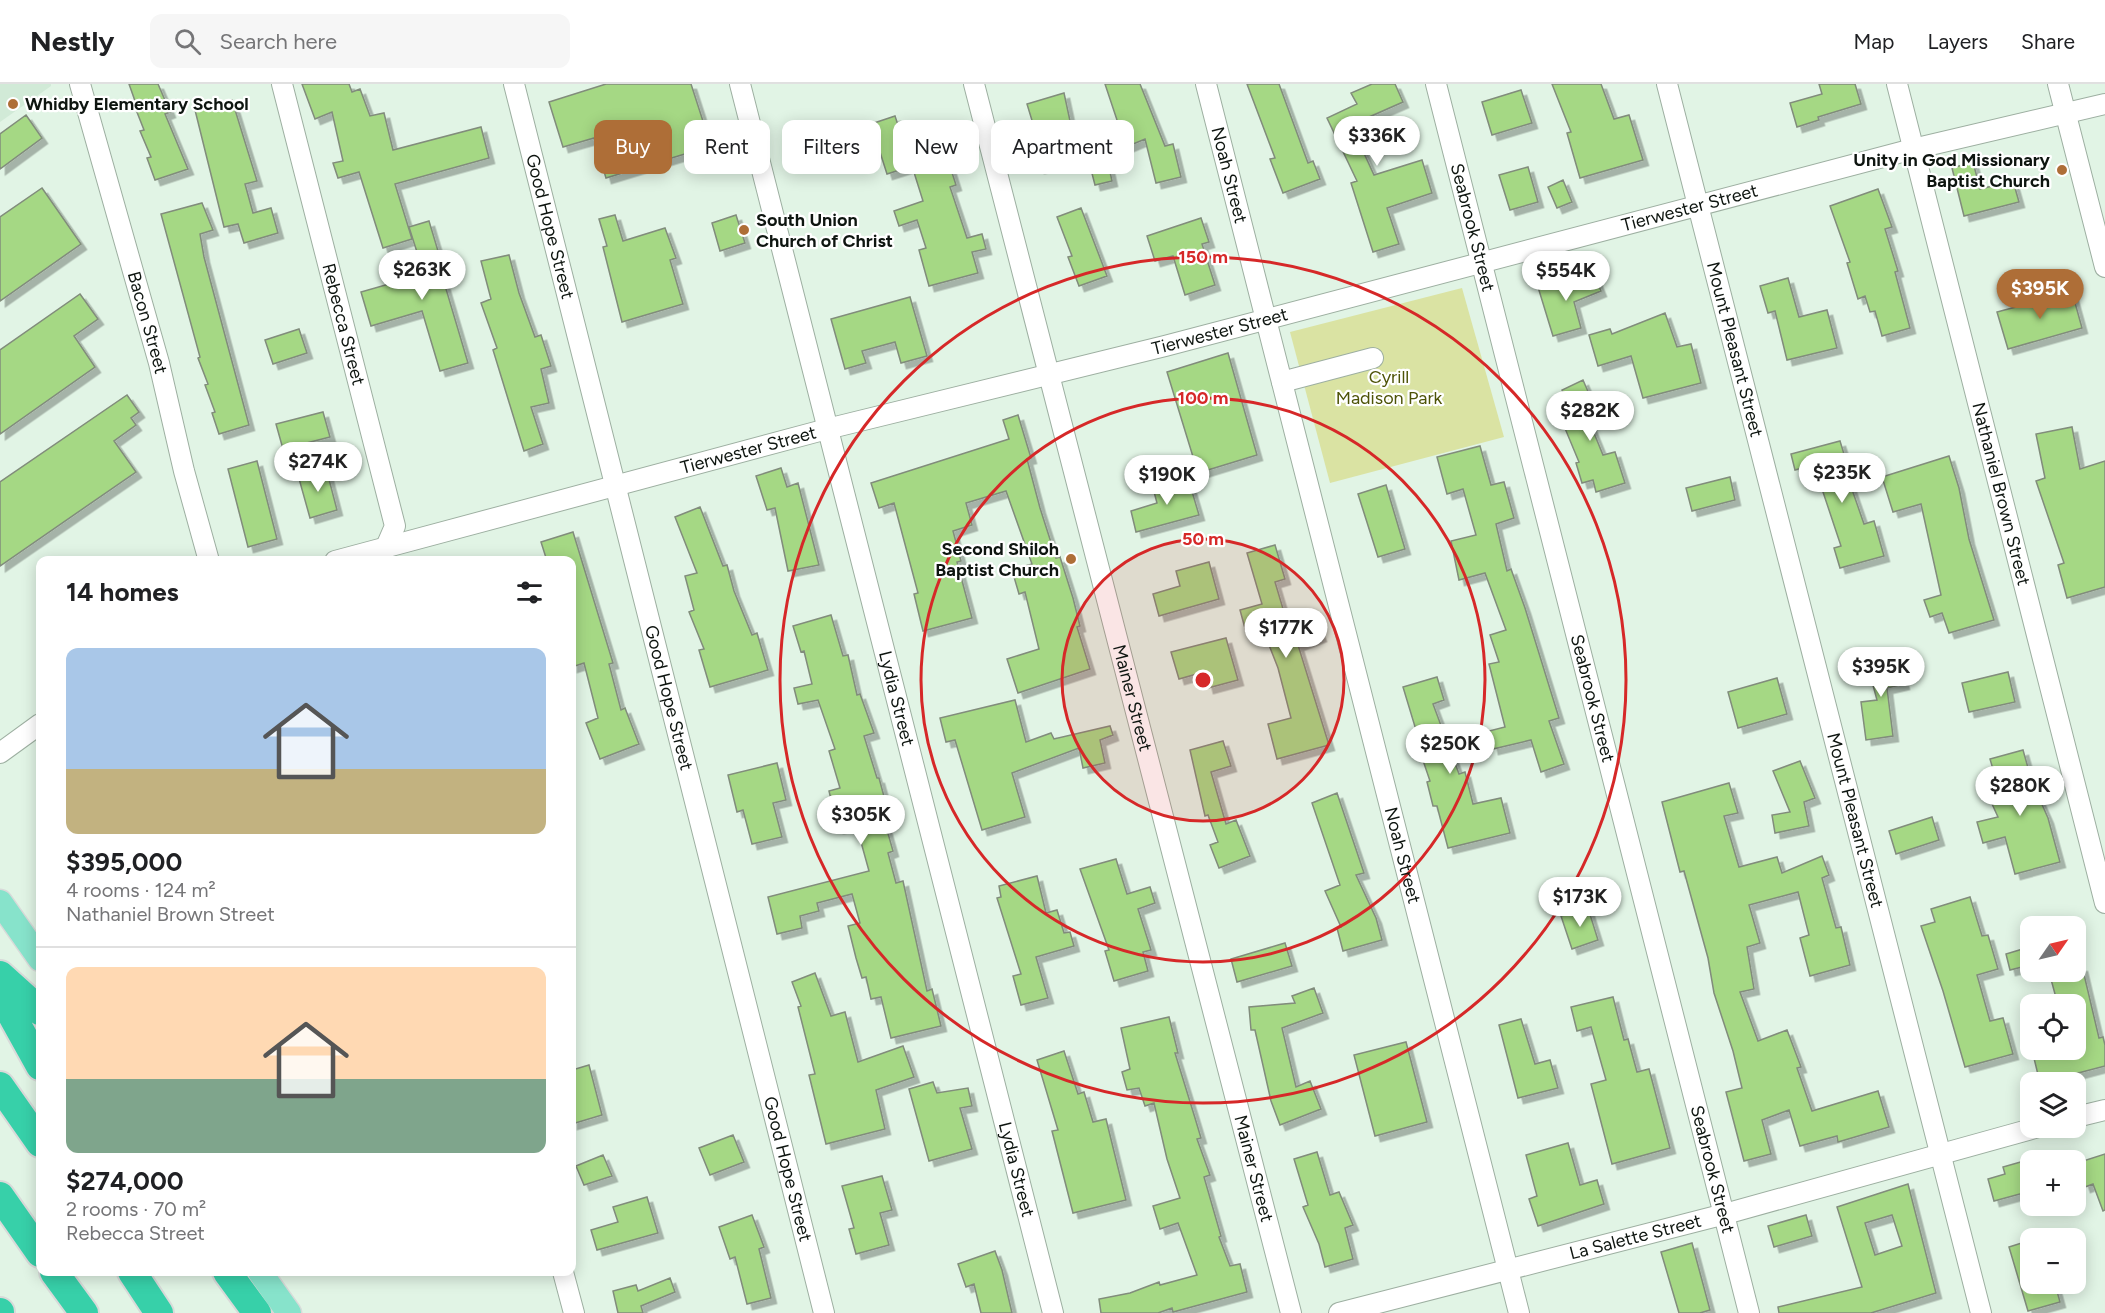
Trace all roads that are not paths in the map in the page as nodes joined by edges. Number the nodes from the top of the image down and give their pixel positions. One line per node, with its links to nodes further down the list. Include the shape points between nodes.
1 (80, 84): 24 (street, Bacon Street, via 159,363)
2 (282, 84): 23 (street, Rebecca Street, via 395,526)
3 (740, 84): 21 (street, Lydia Street)
4 (974, 84): 19 (street, Mainer Street)
5 (1206, 84): 17 (street, Noah Street)
6 (1436, 84): 15 (street, Seabrook Street)
7 (1667, 84): 14 (street, Mount Pleasant Street)
8 (1897, 84): 13 (street, Nathaniel Brown Street)
9 (2058, 84): 12 (street)
10 (518, 85): 22 (street, Good Hope Street)
11 (2105, 104): 12 (street, Tierwester Street)
12 (2066, 114): 13 (street, Tierwester Street); 16 (street)
13 (1913, 149): 14 (street, Tierwester Street); 28 (street, Nathaniel Brown Street)
14 (1698, 205): 15 (street, Tierwester Street); 39 (street, Mount Pleasant Street)
15 (1482, 264): 17 (street, Tierwester Street); 42 (street, Seabrook Street)
16 (2105, 267)
17 (1266, 318): 19 (street, Tierwester Street); 20 (street, Noah Street)
18 (1373, 358): 20 (street)
19 (1049, 375): 21 (street, Tierwester Street); 58 (street, Mainer Street)
20 (1282, 382): 45 (street, Noah Street)
21 (827, 429): 22 (street, Tierwester Street); 57 (street, Lydia Street)
22 (616, 487): 23 (street, Tierwester Street); 56 (street, Good Hope Street)
23 (382, 554)
24 (208, 556)
25 (36, 727): 26 (street)
26 (0, 753)
27 (0, 902): 29 (main road)
28 (2105, 903)
29 (36, 953)
30 (0, 975): 32 (highway)
31 (0, 994): 33 (highway)
32 (36, 1007)
33 (36, 1059)
34 (0, 1086): 38 (highway)
35 (2105, 1110): 36 (street)
36 (2086, 1115)
37 (2020, 1132): 39 (street, La Salette Street)
38 (36, 1137)
39 (1941, 1152): 42 (street, La Salette Street); 62 (street, Mount Pleasant Street)
40 (0, 1196): 43 (highway)
41 (0, 1214): 44 (highway)
42 (1725, 1214): 45 (street, La Salette Street); 61 (street, Seabrook Street)
43 (36, 1247)
44 (36, 1255)
45 (1507, 1270): 59 (street, La Salette Street); 60 (street, Noah Street)
46 (135, 1276): 52 (highway)
47 (230, 1276): 53 (highway)
48 (263, 1276): 54 (main road)
49 (564, 1276): 55 (street)
50 (57, 1278): 51 (highway)
51 (84, 1313)
52 (159, 1313)
53 (257, 1313)
54 (289, 1313)
55 (574, 1313)
56 (824, 1313)
57 (1053, 1313)
58 (1291, 1313)
59 (1339, 1313)
60 (1518, 1313)
61 (1749, 1313)
62 (1981, 1313)

